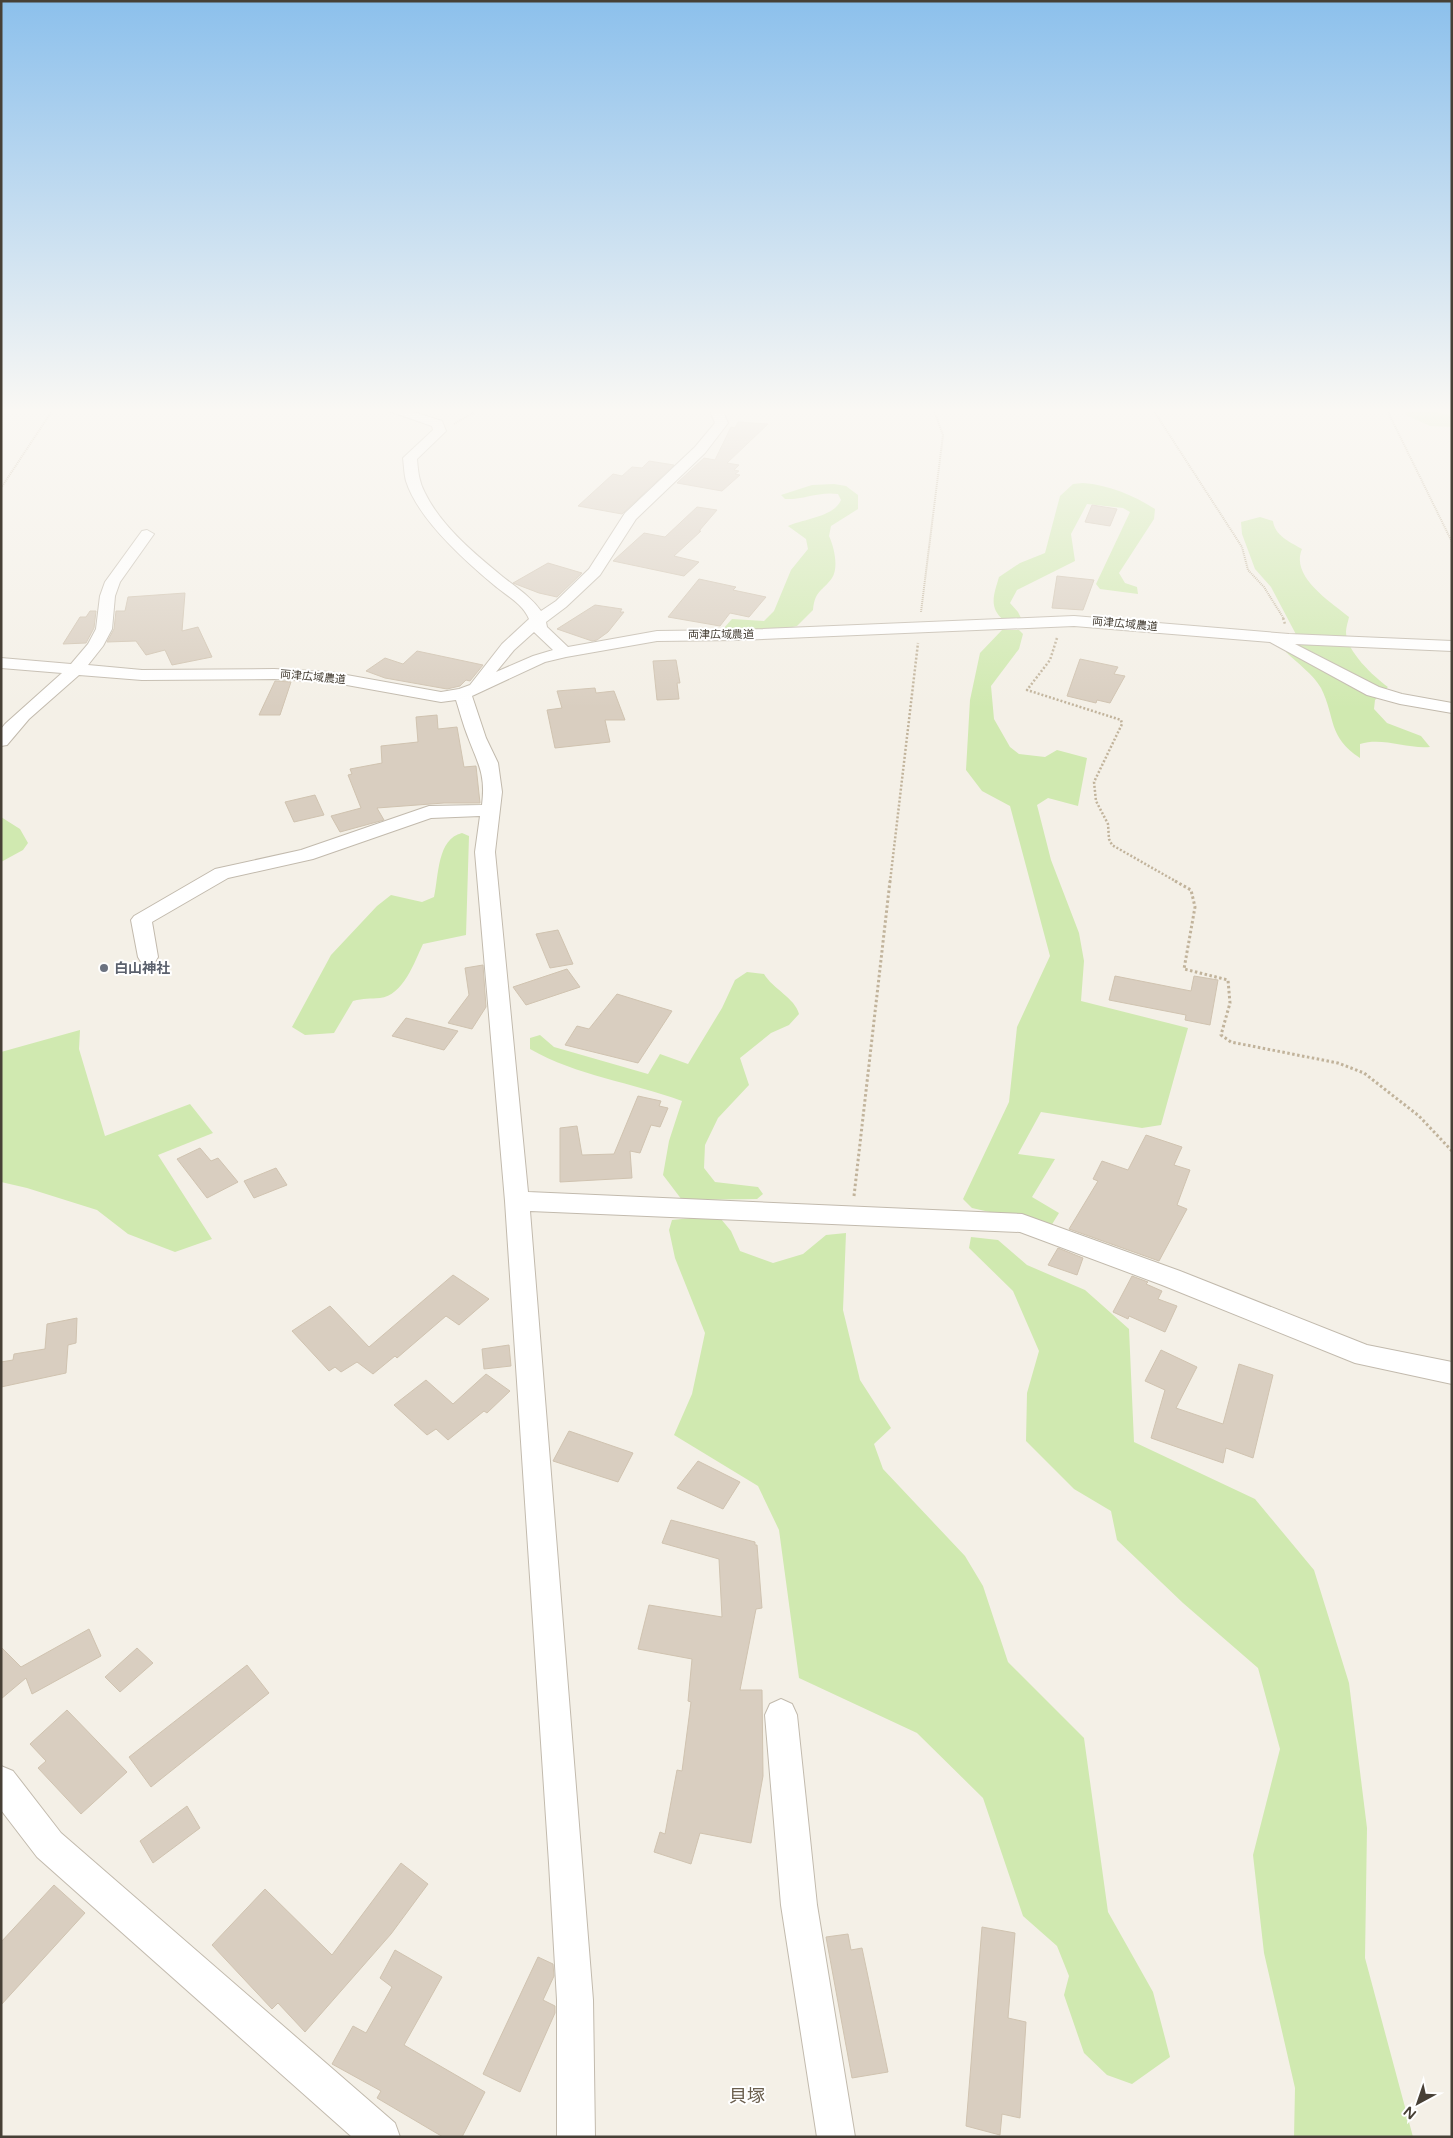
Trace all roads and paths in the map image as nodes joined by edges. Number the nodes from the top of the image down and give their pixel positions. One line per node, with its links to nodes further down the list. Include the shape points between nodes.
1 (428, 508): 8 (street, via 457,542 500,583 531,606)
2 (639, 508): 8 (street, via 630,516 595,572 561,604)
3 (934, 508): 10 (path)
4 (1217, 508): 12 (path, via 1242,547 1248,570 1283,616)
5 (1435, 508): 7 (path)
6 (147, 534): 16 (street, via 110,588 106,628 94,648)
7 (1452, 542)
8 (539, 619): 14 (street, via 540,628); 17 (street, via 498,657)
9 (1063, 621): 10 (street, 両津広域農道); 11 (street, 両津広域農道); 22 (path, via 1050,660 1027,690 1122,720 1094,782 1096,801 1108,824 1112,845 1190,890 1195,907 1184,969 1228,980 1230,1003 1221,1035 1231,1042 1338,1063 1364,1073 1419,1116)
10 (919, 628): 14 (street, 両津広域農道, via 657,636); 24 (path, via 871,1036)
11 (1266, 637): 12 (street, 両津広域農道); 18 (street, via 1373,691)
12 (1289, 639): 13 (street, 両津広域農道)
13 (1452, 646)
14 (564, 652): 17 (street, 両津広域農道, via 539,659)
15 (1, 664): 16 (street, 両津広域農道)
16 (73, 671): 17 (street, 両津広域農道, via 142,676 284,674 363,682 441,697); 19 (street, via 13,724)
17 (470, 691): 20 (street, via 477,738 489,763 493,792)
18 (1452, 708)
19 (1, 741)
20 (490, 810): 21 (street, via 429,812 306,855 222,873 141,920); 23 (street, via 486,852)
21 (148, 957)
22 (1452, 1151)
23 (516, 1201): 24 (street); 29 (street, via 575,2000)
24 (855, 1214): 25 (street, via 1022,1223 1364,1355)
25 (1452, 1373)
26 (781, 1715): 30 (street, via 799,1906)
27 (1, 1782): 28 (street, via 49,1845)
28 (381, 2137)
29 (576, 2137)
30 (836, 2137)

